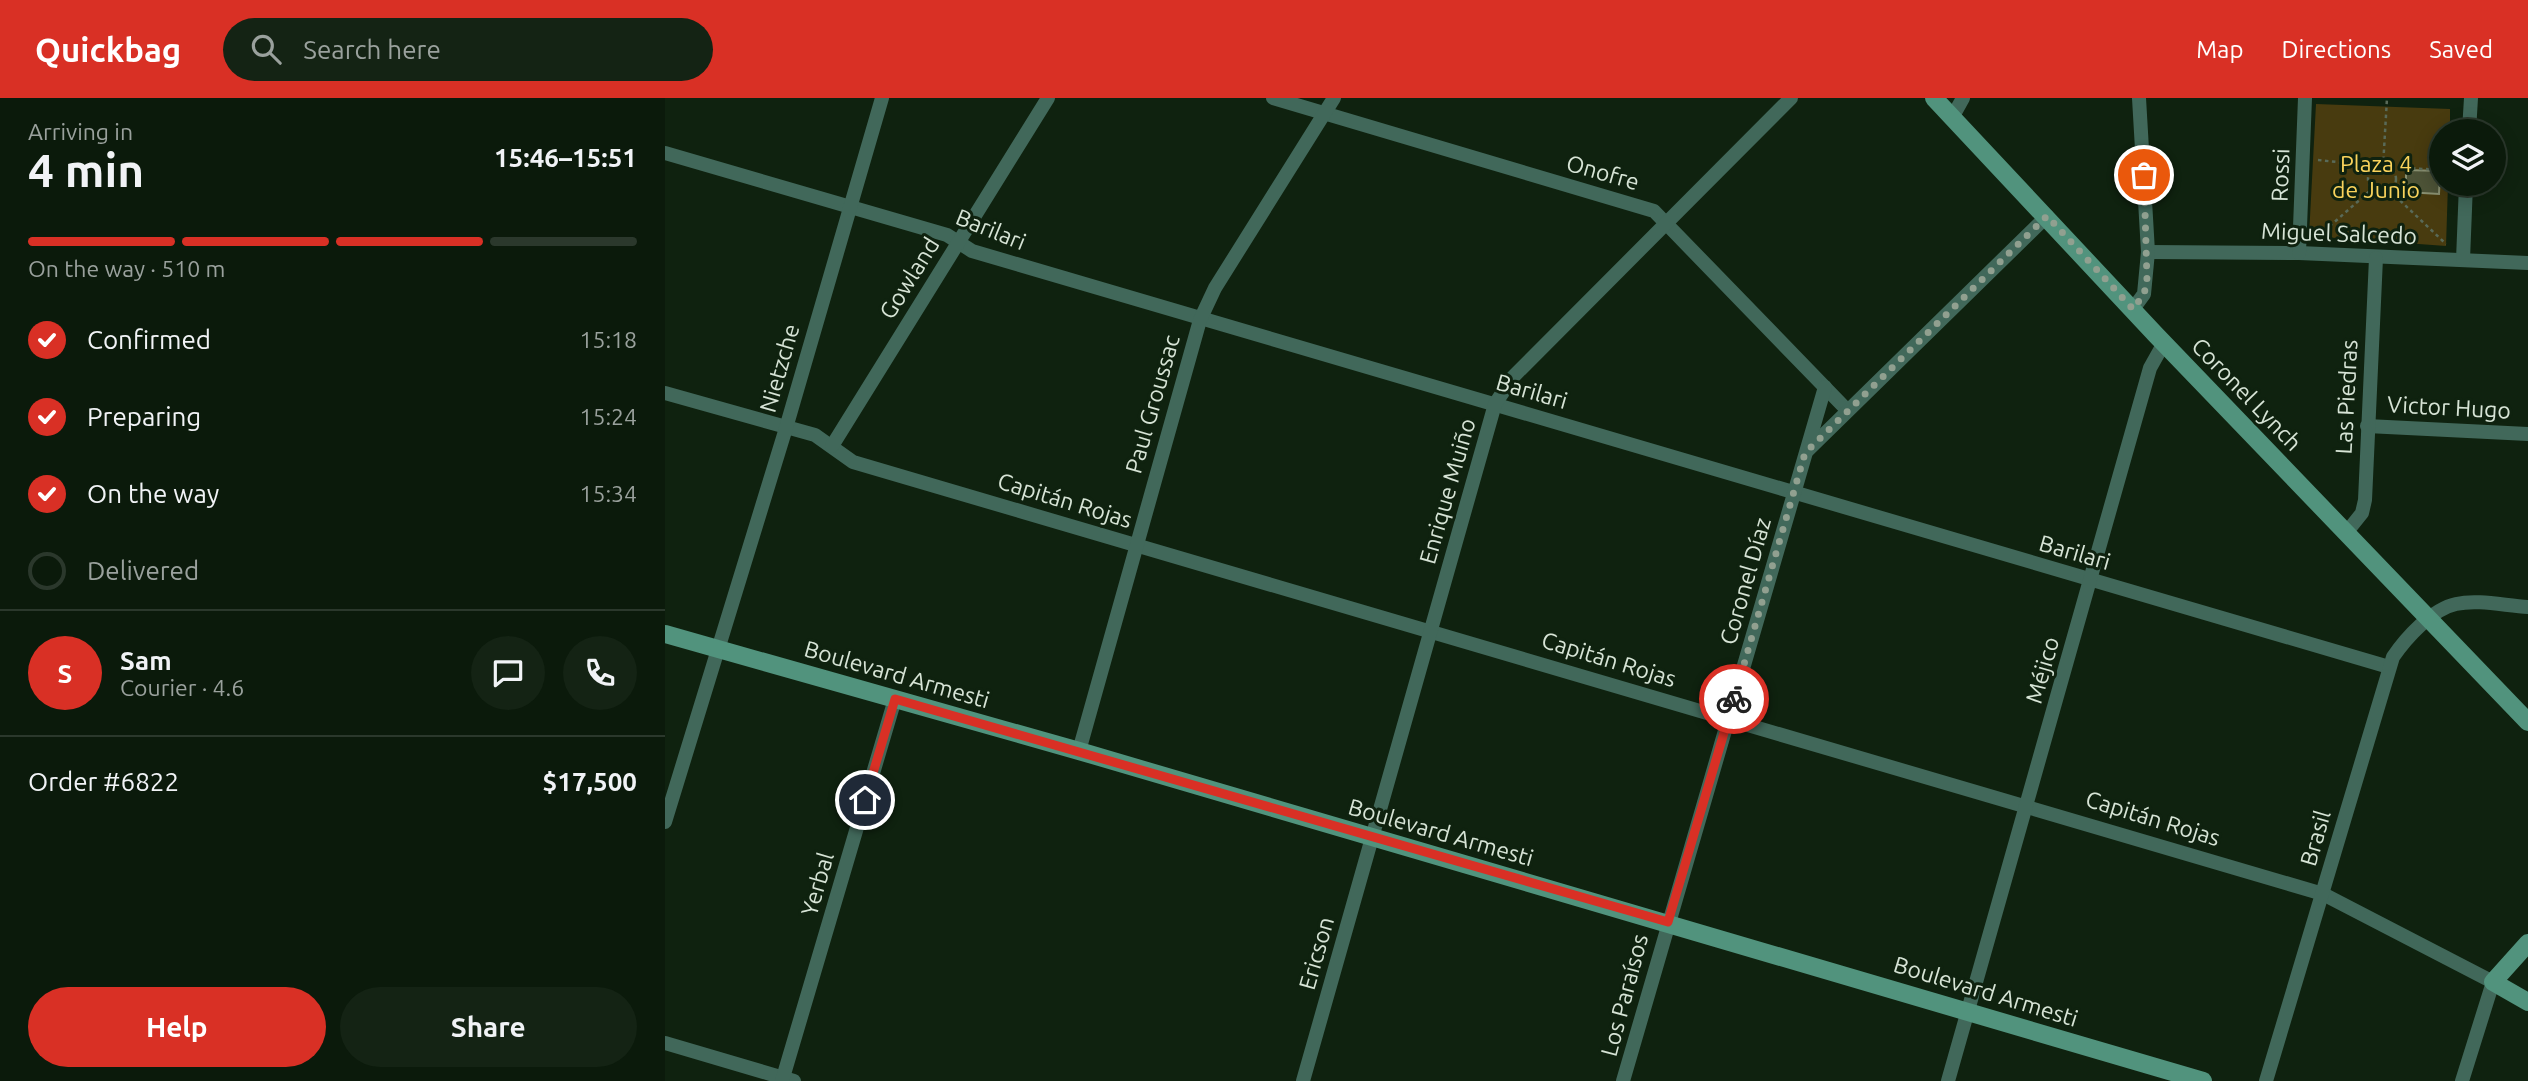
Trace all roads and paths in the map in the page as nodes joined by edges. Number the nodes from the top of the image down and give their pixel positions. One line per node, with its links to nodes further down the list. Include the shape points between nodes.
1 (882, 98): 23 (street, Nietzche)
2 (1048, 98): 26 (street, Gowland)
3 (1273, 98): 12 (street, Onofre)
4 (1334, 98): 12 (street, Paul Groussac)
5 (1791, 98): 25 (street, Enrique Muiño)
6 (1934, 98): 13 (main road, Coronel Lynch)
7 (1963, 98): 13 (street)
8 (2139, 98): 27 (street)
9 (2305, 98): 16 (street, Rossi)
10 (2387, 98): 18 (path)
11 (2470, 98): 14 (street)
12 (1325, 114): 25 (street, Onofre, via 1644,207); 33 (street, Paul Groussac, via 1215,288)
13 (1953, 116): 24 (main road, Coronel Lynch)
14 (2469, 119)
15 (665, 153): 23 (street, Barilari)
16 (2303, 159): 17 (path); 28 (street, Rossi)
17 (2378, 166): 18 (path); 20 (path, via 2369,176)
18 (2385, 167): 19 (path); 21 (path, via 2394,171 2396,180)
19 (2429, 169)
20 (2372, 189): 21 (path); 28 (path)
21 (2390, 191): 30 (path)
22 (2466, 196): 30 (street)
23 (850, 206): 26 (street, Barilari, via 947,235); 40 (street, Nietzche)
24 (2047, 216): 32 (main road, Coronel Lynch); 38 (street, Coronel Díaz)
25 (1666, 220): 35 (street, Onofre); 37 (street, Enrique Muiño, via 1513,377)
26 (958, 243): 33 (street, Barilari); 42 (street, Gowland)
27 (2148, 252): 28 (street, Miguel Salcedo); 32 (street, via 2144,294)
28 (2299, 253): 29 (street, Miguel Salcedo)
29 (2376, 258): 30 (street, Miguel Salcedo); 39 (street, Las Piedras)
30 (2463, 260): 31 (street, Miguel Salcedo)
31 (2528, 263)
32 (2133, 309): 34 (main road, Coronel Lynch)
33 (1200, 320): 37 (street, Barilari); 46 (street, Paul Groussac)
34 (2164, 343): 45 (main road, Coronel Lynch); 47 (street, Méjico, via 2150,368)
35 (1825, 387): 38 (street, Onofre); 43 (street, Coronel Díaz)
36 (665, 393): 40 (street, Capitán Rojas)
37 (1495, 404): 44 (street, Barilari); 50 (street, Enrique Muiño)
38 (1847, 410): 43 (street, Coronel Díaz)
39 (2367, 426): 41 (street, Victor Hugo); 45 (street, Las Piedras, via 2365,500 2362,513)
40 (786, 428): 42 (street, Capitán Rojas, via 815,435); 52 (street, Nietzche)
41 (2528, 434)
42 (832, 446): 46 (street, Capitán Rojas, via 853,462)
43 (1805, 453): 44 (street, Coronel Díaz)
44 (1794, 493): 47 (street, Barilari); 55 (street, Coronel Díaz)
45 (2346, 533): 49 (main road, Coronel Lynch)
46 (1135, 547): 50 (street, Capitán Rojas); 57 (street, Paul Groussac)
47 (2091, 581): 53 (street, Barilari); 58 (street, Méjico)
48 (2528, 607): 49 (street, Brasil, via 2458,604)
49 (2428, 620): 53 (street, Brasil, via 2397,651); 56 (main road, Coronel Lynch)
50 (1432, 631): 55 (street, Capitán Rojas); 60 (street, Enrique Muiño)
51 (665, 634): 52 (main road, Boulevard Armesti)
52 (716, 649): 54 (main road, Boulevard Armesti); 59 (street, Nietzche)
53 (2389, 667): 61 (street, Brasil)
54 (895, 699): 57 (main road, Boulevard Armesti); 68 (street, Yerbal)
55 (1728, 720): 58 (street, Capitán Rojas); 62 (street, Coronel Díaz)
56 (2528, 722)
57 (1079, 751): 60 (main road, Boulevard Armesti)
58 (2027, 806): 61 (street, Capitán Rojas); 66 (street, Méjico)
59 (665, 822)
60 (1373, 838): 62 (main road, Boulevard Armesti); 69 (street, Ericson)
61 (2323, 894): 64 (street, Capitán Rojas); 73 (street, Brasil)
62 (1668, 922): 66 (main road, Boulevard Armesti); 70 (street, Los Paraísos)
63 (2528, 943): 64 (main road)
64 (2493, 982): 65 (main road, Capitán Rojas); 74 (street)
65 (2528, 1002)
66 (1968, 1011): 71 (street, Méjico); 72 (main road, Boulevard Armesti)
67 (665, 1043): 68 (street)
68 (787, 1080)
69 (1303, 1081)
70 (1623, 1081)
71 (1948, 1081)
72 (2203, 1081)
73 (2266, 1081)
74 (2462, 1081)

